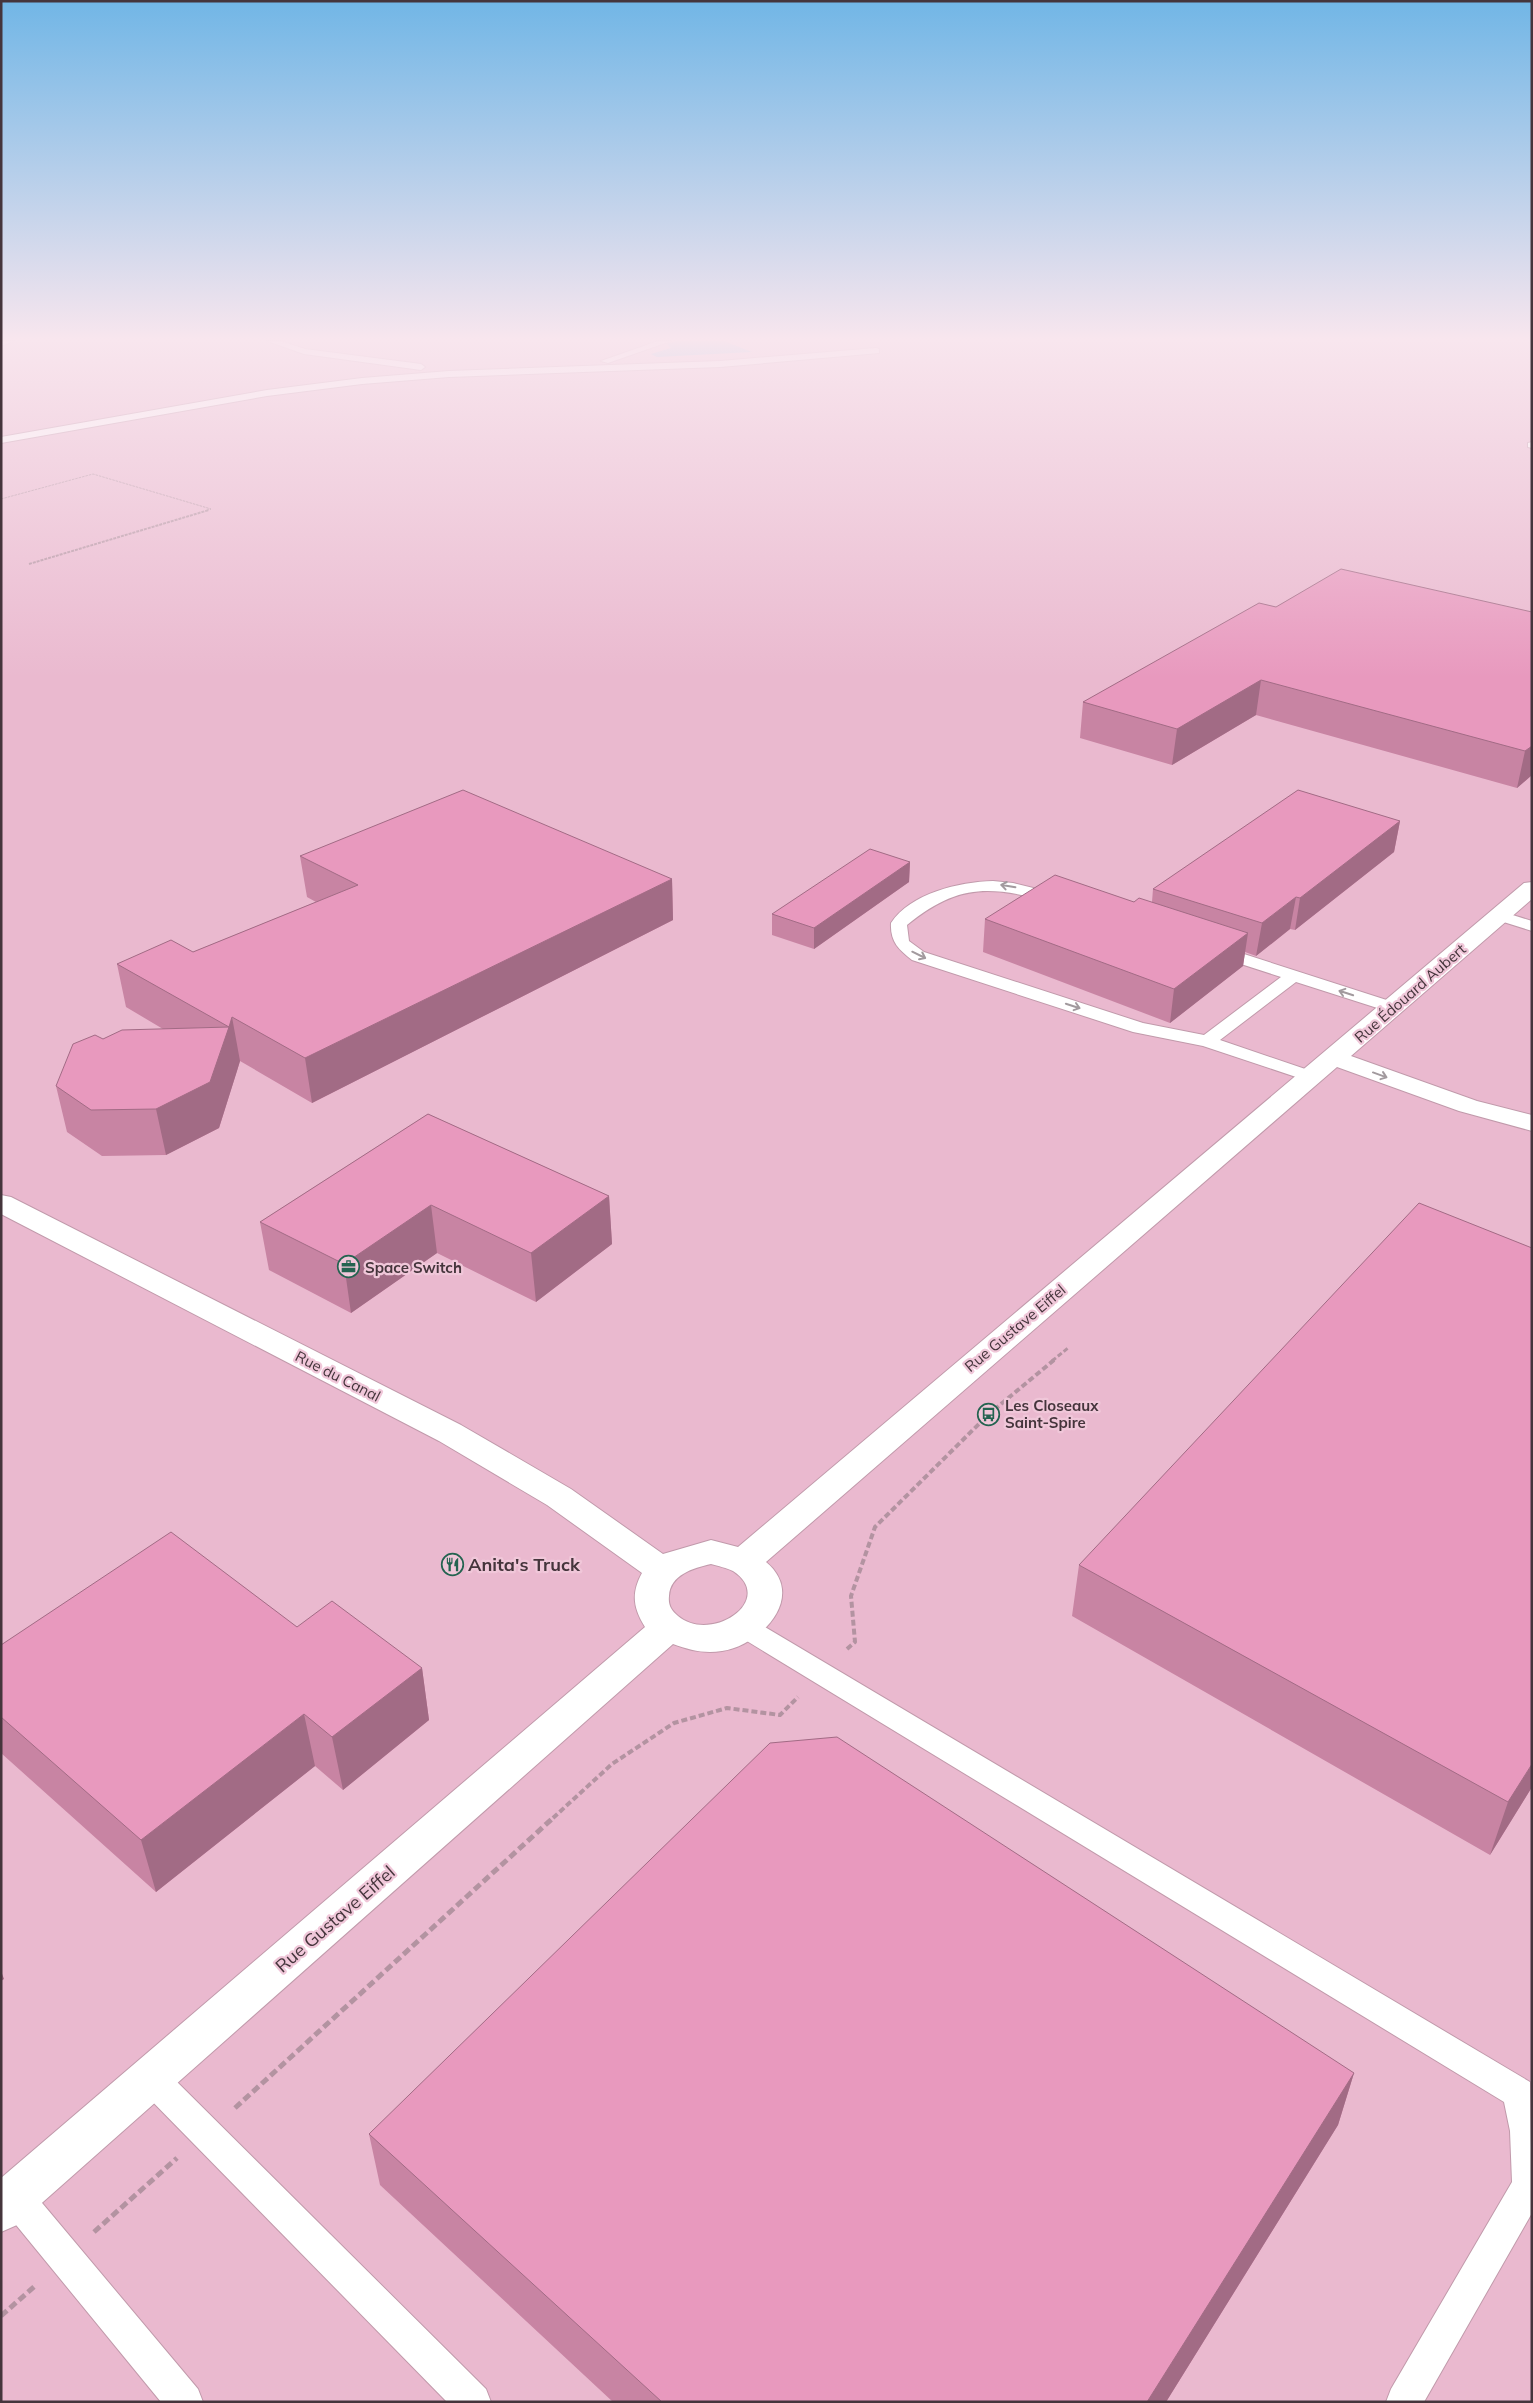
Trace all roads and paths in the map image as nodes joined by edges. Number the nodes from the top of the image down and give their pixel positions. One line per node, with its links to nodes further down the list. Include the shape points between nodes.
1 (1, 499): 2 (path, via 93,474 212,509)
2 (29, 564)
3 (1532, 888): 5 (street, Rue Édouard Aubert)
4 (1073, 903): 10 (lane, one-way to 10, via 1036,891 1001,885 955,889 918,906 899,923 898,936 904,946 918,956 1139,1028)
5 (1500, 916): 6 (lane); 9 (street, Rue Édouard Aubert)
6 (1532, 926)
7 (1202, 945): 8 (lane)
8 (1294, 975): 9 (lane, one-way to 8); 10 (lane)
9 (1393, 1008): 11 (street, Rue Édouard Aubert)
10 (1207, 1041): 12 (lane)
11 (1334, 1058): 12 (street, Rue Édouard Aubert); 14 (street, one-way to 14, via 1468,1106)
12 (1311, 1077): 13 (street, Rue Édouard Aubert)
13 (1287, 1096): 17 (street, Rue Gustave Eiffel)
14 (1532, 1123)
15 (1, 1203): 18 (street, Rue du Canal, via 450,1433 559,1497)
16 (1068, 1348): 21 (path, via 990,1414 875,1527 851,1596 855,1642)
17 (745, 1561): 18 (street, via 711,1552 693,1554); 20 (street, via 764,1582 766,1594 757,1619)
18 (662, 1570): 19 (street, via 654,1581 652,1606)
19 (668, 1628): 20 (street, via 690,1637 715,1639); 22 (street, Rue Gustave Eiffel)
20 (746, 1628): 21 (lane)
21 (822, 1675): 23 (path, via 780,1715 726,1708 683,1720 612,1764); 29 (lane, via 1518,2092 1526,2131 1529,2185)
22 (151, 2078): 23 (lane); 24 (street, Rue Gustave Eiffel)
23 (206, 2133): 25 (path); 28 (lane)
24 (8, 2203): 25 (lane)
25 (65, 2258): 26 (path); 27 (lane)
26 (1, 2316)
27 (186, 2402)
28 (473, 2402)
29 (1404, 2402)

